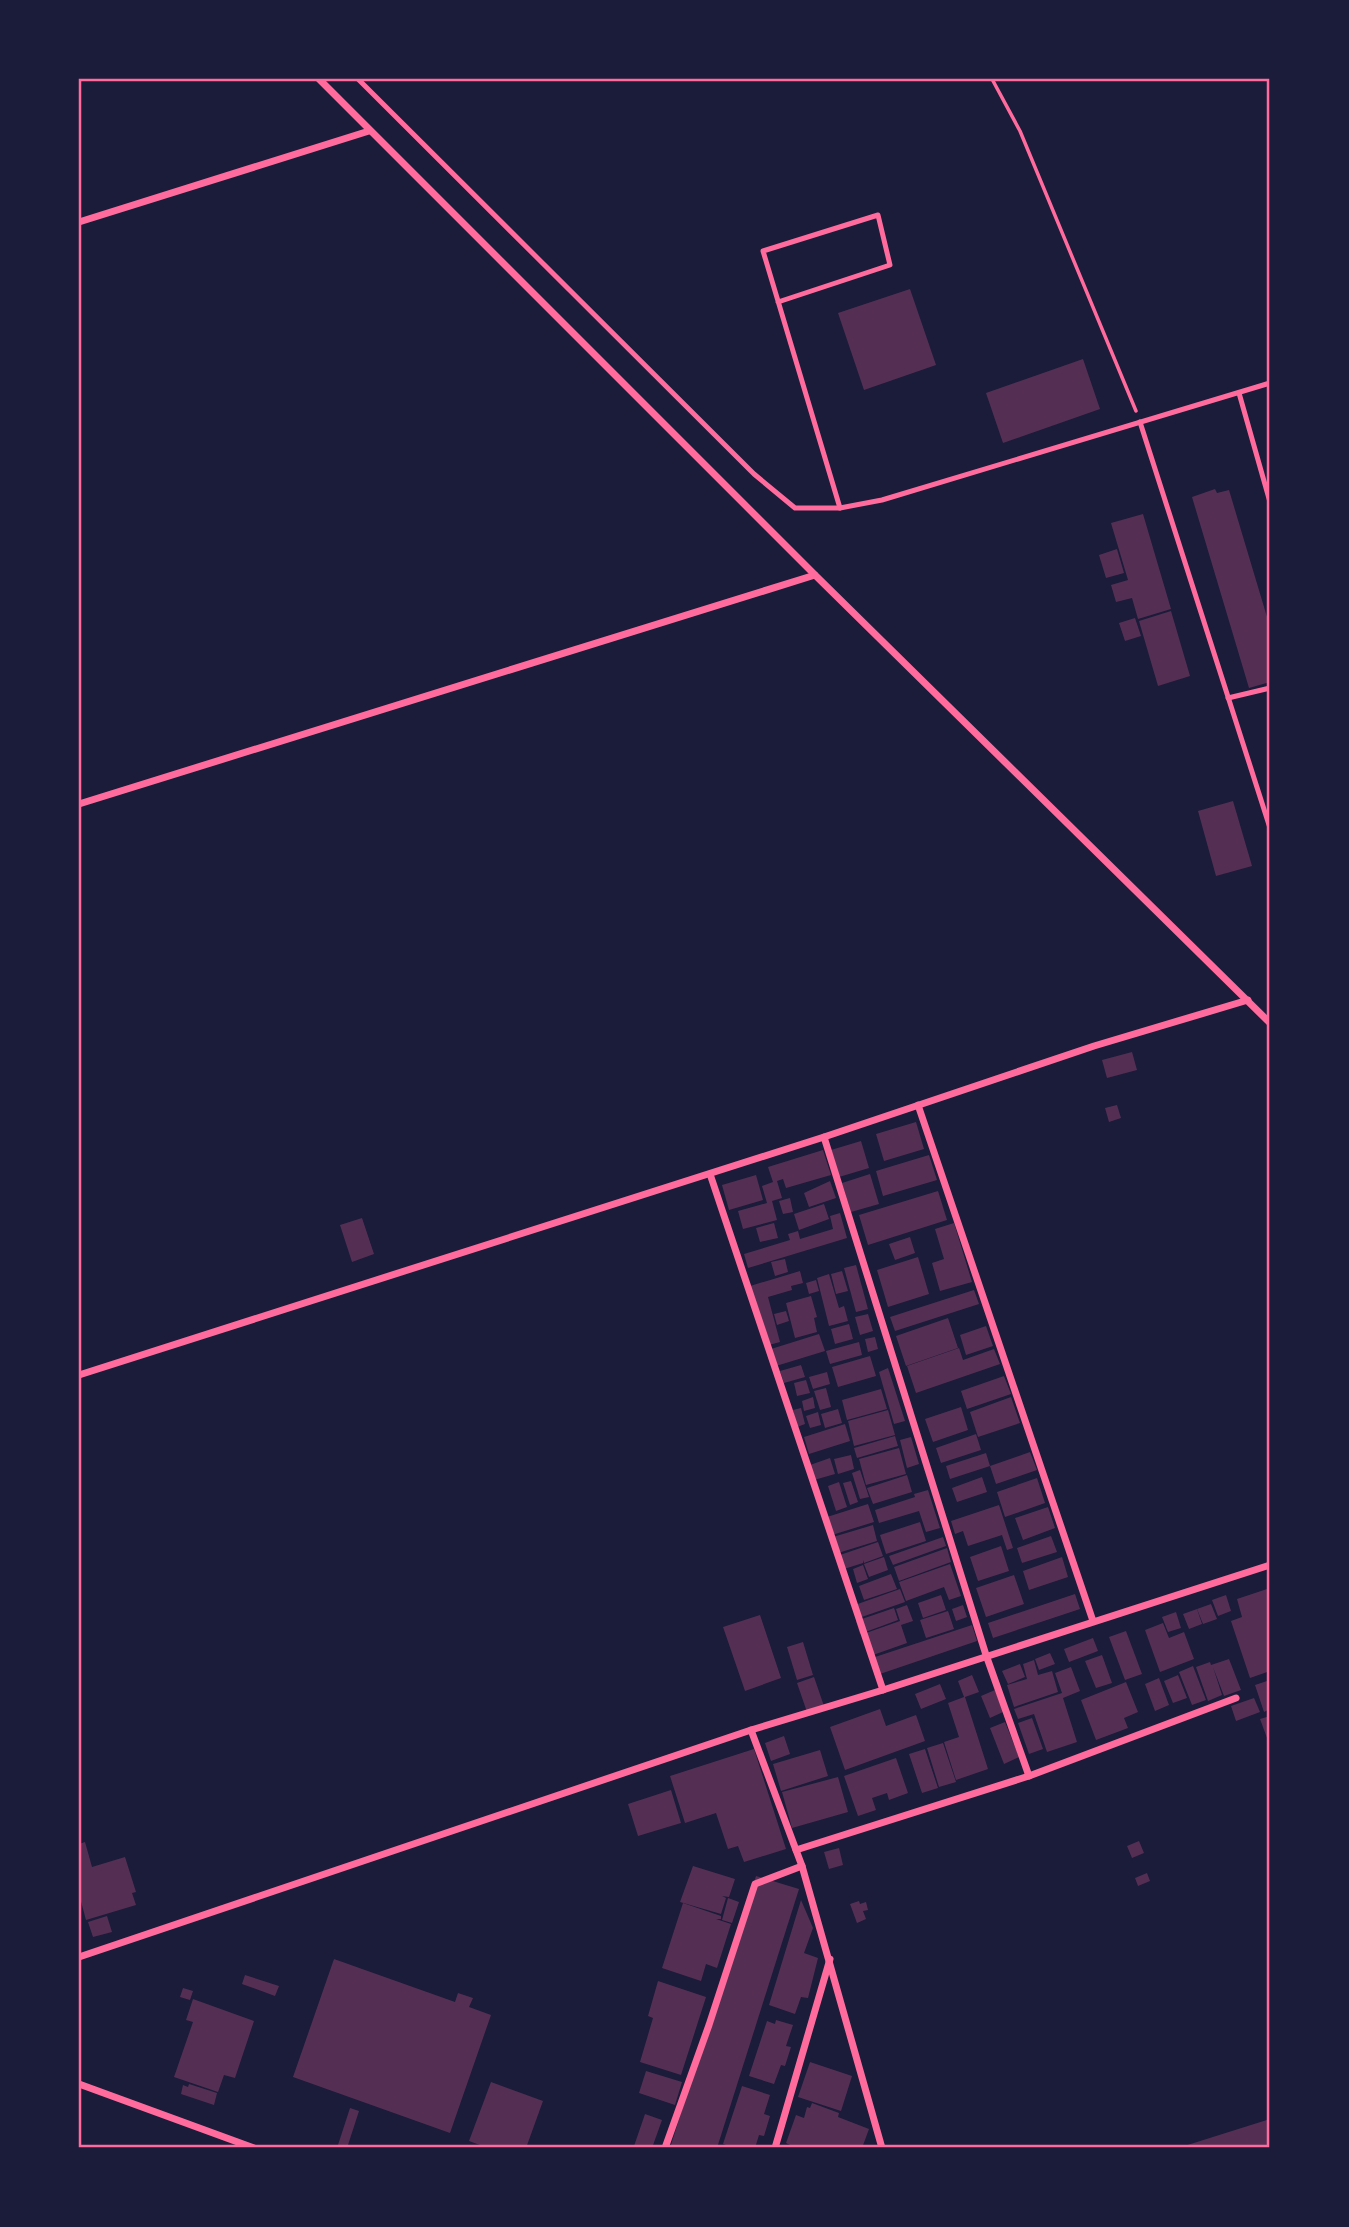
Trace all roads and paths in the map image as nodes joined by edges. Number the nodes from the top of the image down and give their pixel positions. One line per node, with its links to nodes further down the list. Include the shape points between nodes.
1 (319, 79): 4 (street)
2 (358, 79): 11 (lane, via 754,474 795,508)
3 (992, 79): 9 (path, via 1020,131)
4 (369, 131): 5 (street); 12 (street)
5 (79, 222)
6 (778, 302): 6 (lane, via 763,251 878,215 890,265); 11 (lane)
7 (1270, 383): 8 (lane)
8 (1238, 393): 9 (lane); 10 (lane)
9 (1140, 422): 11 (lane, via 882,500); 14 (lane)
10 (1270, 502)
11 (840, 508)
12 (815, 575): 15 (street); 17 (street)
13 (1270, 688): 14 (lane)
14 (1228, 698): 16 (lane)
15 (79, 804)
16 (1270, 828)
17 (1248, 1000): 18 (street); 19 (street)
18 (1270, 1023)
19 (918, 1105): 20 (street); 24 (street)
20 (824, 1137): 21 (street); 25 (street)
21 (710, 1174): 22 (street); 26 (street)
22 (79, 1375)
23 (1270, 1565): 24 (street)
24 (1093, 1621): 25 (street)
25 (986, 1655): 26 (street); 29 (street)
26 (883, 1690): 28 (street)
27 (1236, 1698): 29 (street)
28 (751, 1730): 30 (street); 32 (street)
29 (1029, 1776): 30 (street)
30 (796, 1850): 31 (street)
31 (802, 1866): 33 (street); 36 (street, via 755,1884)
32 (79, 1958)
33 (830, 1959): 37 (street); 38 (street)
34 (79, 2084): 35 (street)
35 (254, 2148)
36 (665, 2148)
37 (775, 2148)
38 (882, 2148)

